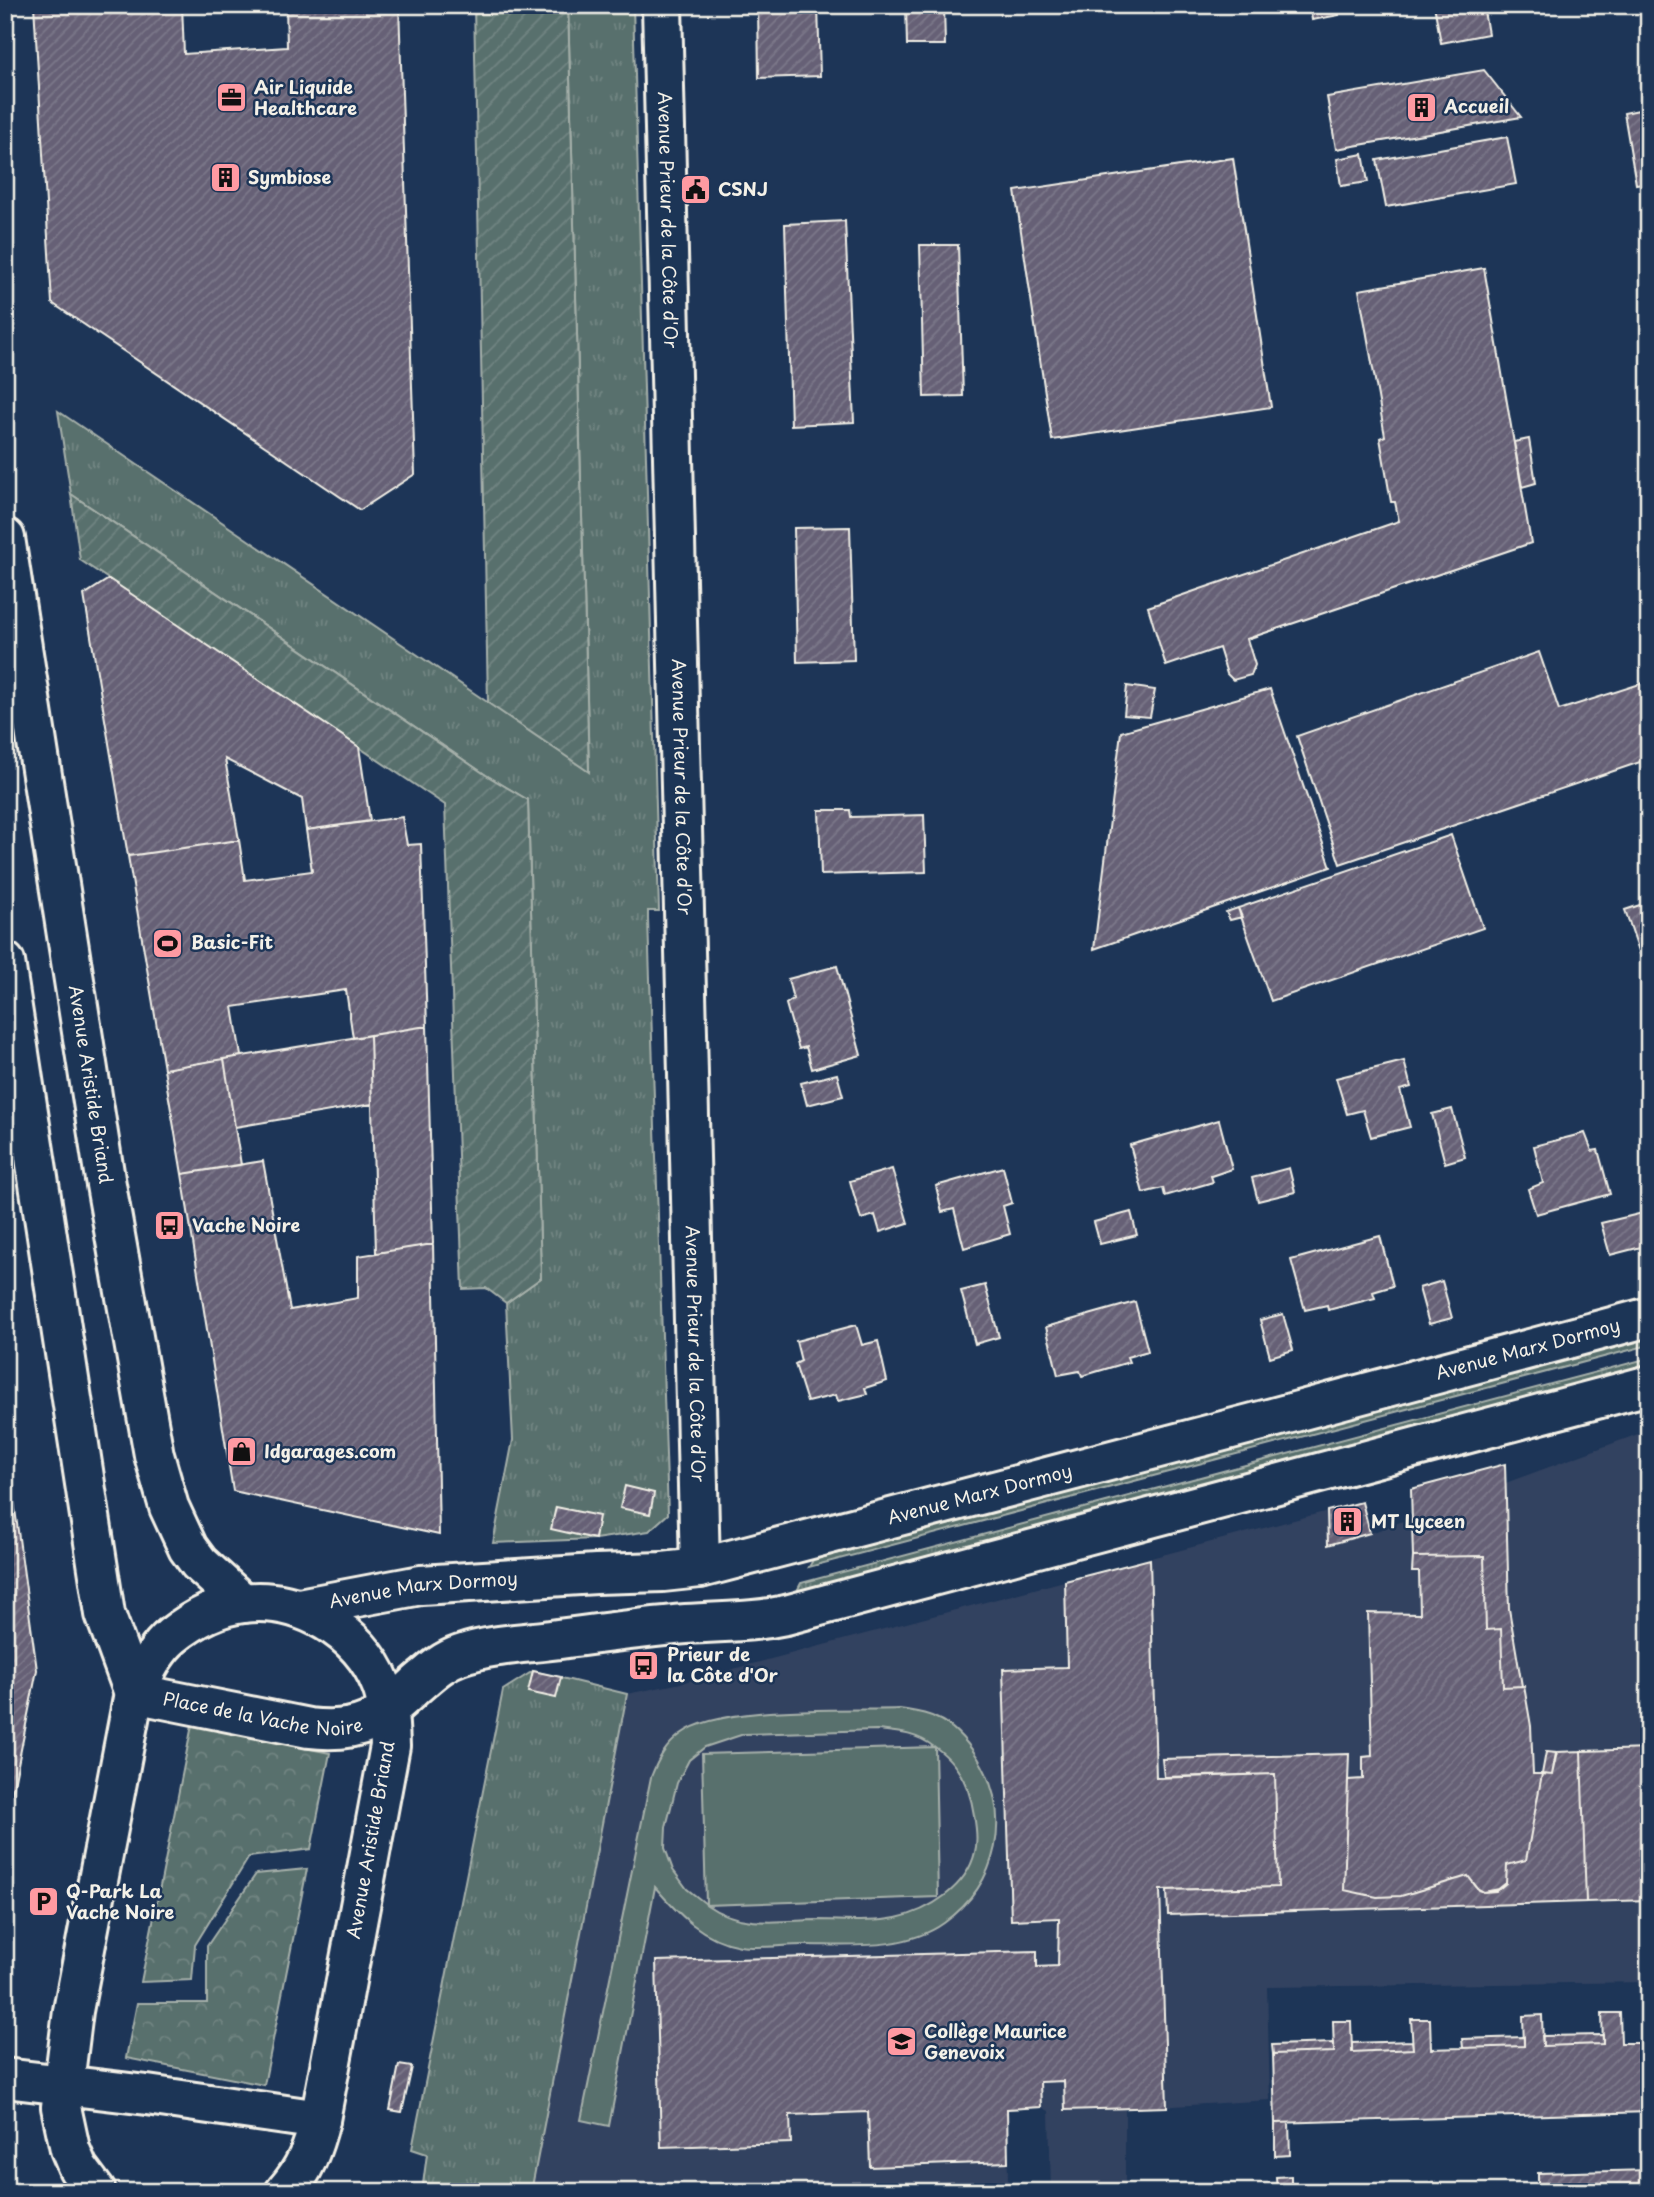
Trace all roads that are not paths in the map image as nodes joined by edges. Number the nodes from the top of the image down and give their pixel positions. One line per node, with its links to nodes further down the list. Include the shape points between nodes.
1 (662, 5): 6 (main road, Avenue Prieur de la Côte d'Or)
2 (5, 538): 7 (main road, Avenue Aristide Briand, via 105,1179 154,1455 169,1507 188,1548)
3 (6, 973): 10 (main road, via 105,1614)
4 (1649, 1317): 6 (main road, Avenue Marx Dormoy)
5 (1649, 1385): 9 (main road, via 786,1615)
6 (700, 1568): 8 (main road, Avenue Marx Dormoy, via 421,1585); 9 (main road, Avenue Prieur de la Côte d'Or)
7 (243, 1603): 8 (main road, Avenue Aristide Briand, via 272,1602); 10 (main road, Avenue Aristide Briand, via 214,1611 171,1637 152,1657)
8 (299, 1608): 11 (main road, Avenue Aristide Briand, via 334,1625 358,1647 380,1682)
9 (706, 1623): 11 (main road, via 463,1654 429,1673)
10 (134, 1693): 11 (main road, Place de la Vache Noire, via 331,1731 372,1722); 13 (main road, Avenue Aristide Briand)
11 (389, 1709): 14 (main road, Avenue Aristide Briand, via 390,1746)
12 (5, 2078): 13 (main road)
13 (63, 2086): 14 (main road); 16 (main road, Avenue Aristide Briand, via 61,2107 70,2149)
14 (320, 2120): 15 (main road, Avenue Aristide Briand)
15 (304, 2182)
16 (96, 2192)

